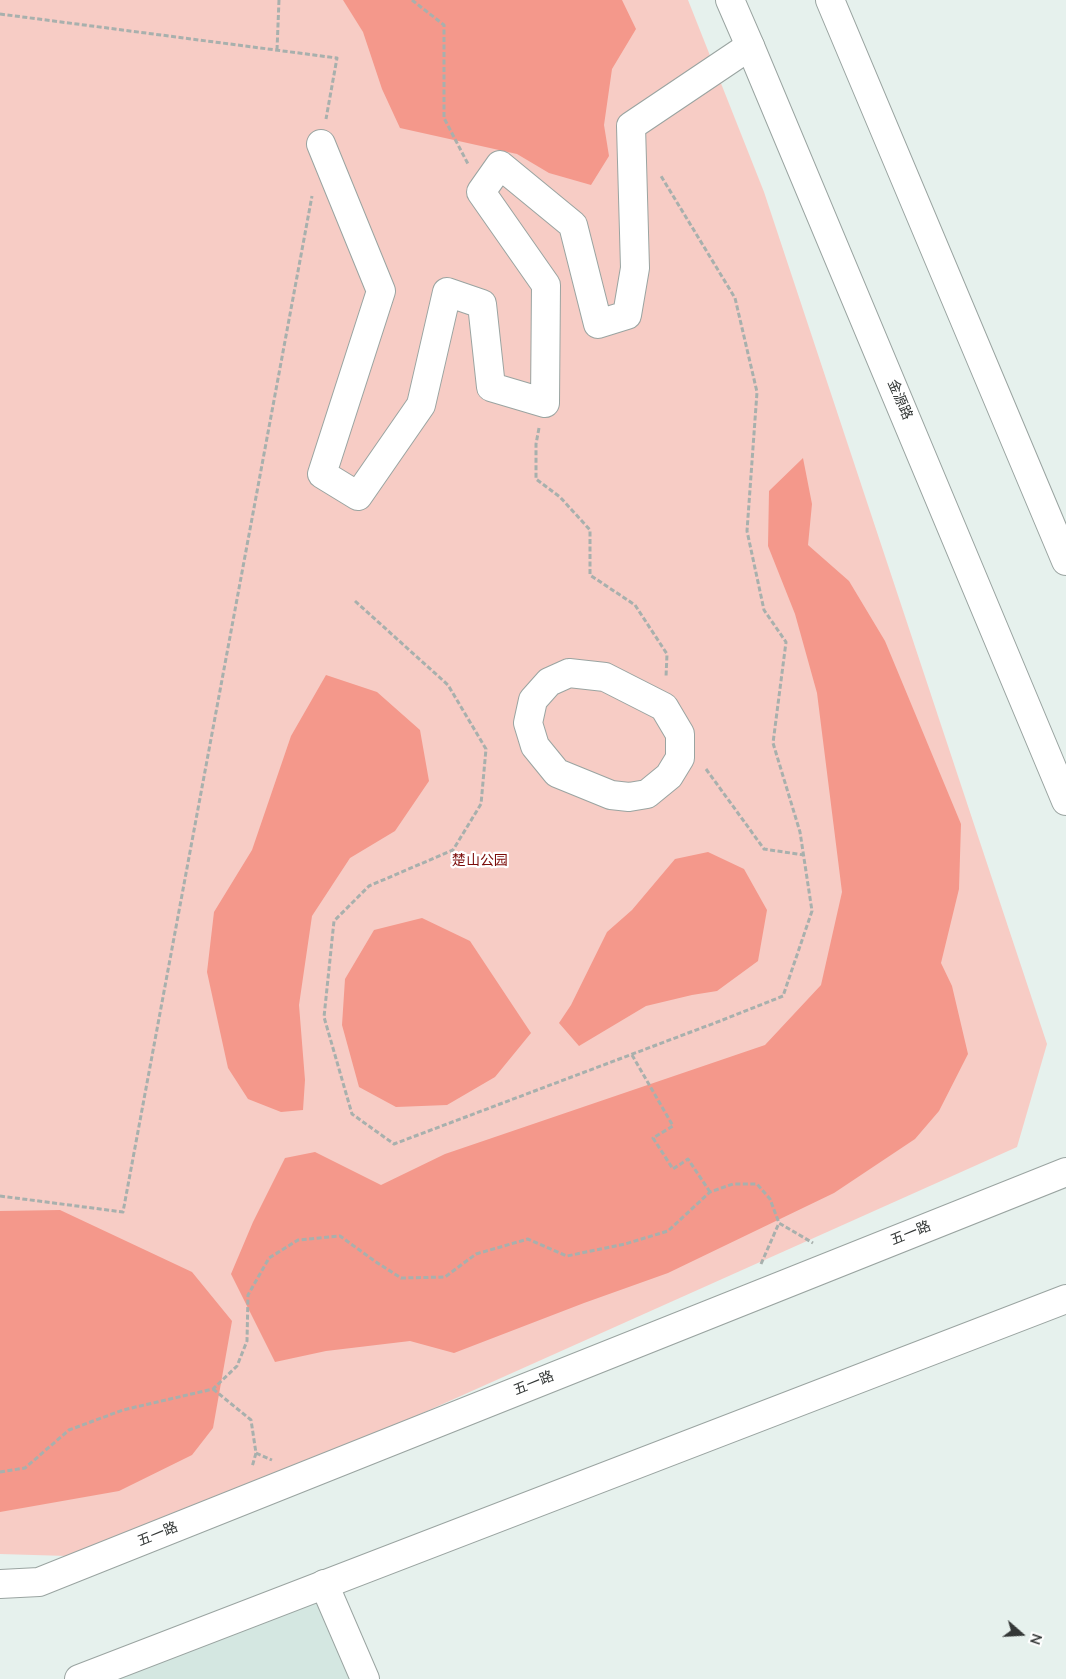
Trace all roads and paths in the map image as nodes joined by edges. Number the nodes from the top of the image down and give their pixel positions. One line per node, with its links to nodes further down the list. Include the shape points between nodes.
1 (279, 0): 7 (path)
2 (412, 0): 9 (path, via 444,25 444,118)
3 (730, 0): 6 (main road, 金源路)
4 (830, 0): 12 (main road)
5 (0, 14): 7 (path)
6 (750, 46): 9 (main road, via 631,126 635,268 627,315 598,324 573,225 500,166); 15 (main road, 金源路)
7 (277, 50): 8 (path, via 337,58)
8 (321, 144): 11 (main road, via 381,291 322,474 358,496 421,405 447,292 482,304 491,387)
9 (481, 192): 11 (main road, via 546,285)
10 (312, 193): 20 (path, via 123,1212)
11 (544, 403): 13 (path, via 536,444 536,479 560,497 590,530 590,575 635,605 667,654)
12 (1066, 561)
13 (664, 707): 14 (main road); 14 (main road, via 605,676 569,673 549,682 533,700 528,723 535,746 557,773 611,795 629,798 647,794 669,776 680,758)
14 (680, 734): 16 (path, via 764,849)
15 (1066, 800)
16 (804, 855)
17 (632, 1055): 19 (path, via 673,1126 653,1138 673,1168 688,1159)
18 (1066, 1172): 21 (main road, 五一路)
19 (710, 1192): 21 (path, via 733,1184 757,1184 770,1199 779,1223); 23 (path, via 668,1231 659,1234 567,1256 528,1239 476,1254 445,1278 402,1278 340,1236 298,1240 269,1258 248,1295 247,1341 237,1366)
20 (0, 1196)
21 (844, 1261): 25 (main road, 五一路)
22 (1066, 1299): 27 (main road)
23 (213, 1389): 24 (path, via 123,1410 69,1430 26,1468); 25 (path, via 251,1420 256,1453)
24 (0, 1472)
25 (243, 1501): 26 (main road, 五一路, via 39,1582)
26 (0, 1584)
27 (324, 1584): 28 (main road); 29 (main road)
28 (79, 1679)
29 (365, 1679)

